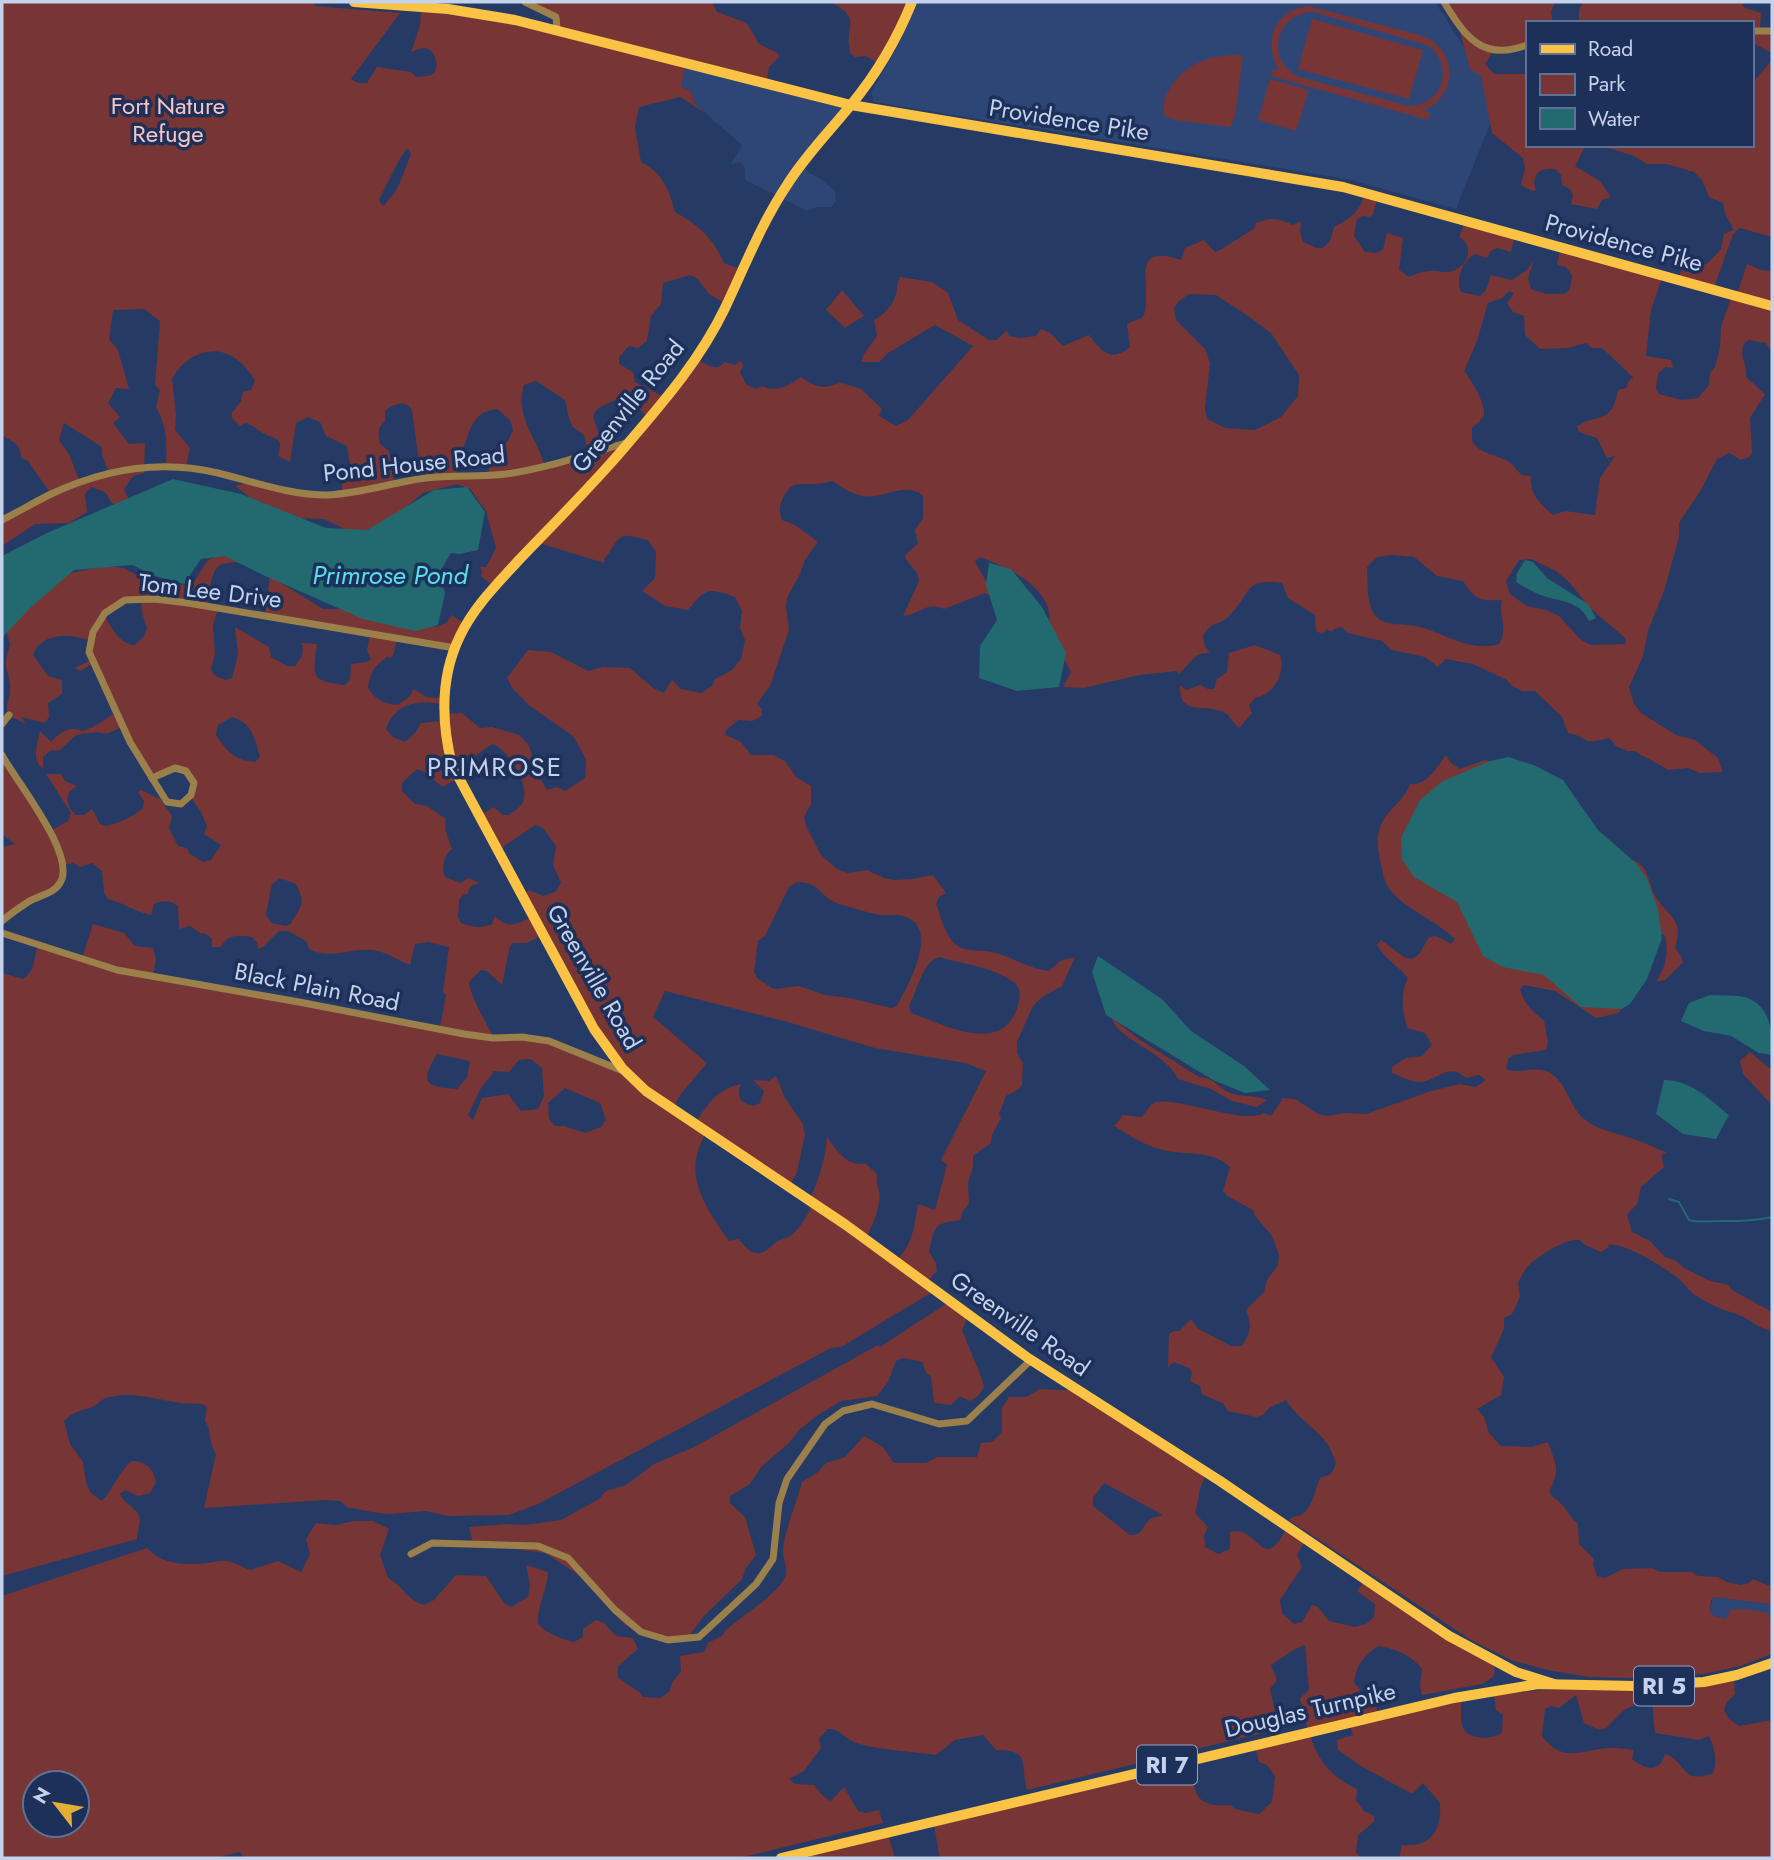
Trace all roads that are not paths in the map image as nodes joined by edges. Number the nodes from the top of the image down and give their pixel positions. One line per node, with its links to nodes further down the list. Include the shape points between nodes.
1 (354, 2): 5 (main road, Providence Pike, via 480,13)
2 (525, 2): 5 (street, via 556,17)
3 (912, 2): 9 (main road, Greenville Road, via 891,46)
4 (1444, 2): 8 (street, via 1470,40 1490,50 1510,51)
5 (557, 29): 9 (main road, Providence Pike)
6 (1753, 31): 7 (street)
7 (1772, 31)
8 (1526, 45)
9 (851, 105): 10 (main road, Providence Pike, via 1343,187); 11 (main road, Greenville Road / RI 5, via 788,182 696,360)
10 (1772, 306)
11 (630, 442): 12 (street, Pond House Road, via 533,470 427,478 329,495 278,489 182,467 140,466 81,481); 13 (main road, Greenville Road / RI 5, via 486,596)
12 (2, 520)
13 (455, 648): 17 (street, Tom Lee Drive, via 188,603 125,600 105,612 93,632 89,652 130,742); 20 (main road, Greenville Road / RI 5, via 443,701 452,765 594,1029)
14 (9, 715): 15 (street)
15 (2, 724)
16 (2, 755): 18 (street, via 58,846 64,869 60,883 51,891)
17 (152, 778): 17 (street, Tom Lee Drive, via 167,802 181,804 194,787 193,779 179,768)
18 (2, 921)
19 (2, 933): 20 (street, Black Plain Road, via 130,973 464,1034 549,1041)
20 (625, 1072): 21 (main road, Greenville Road / RI 5, via 661,1102 846,1225)
21 (1031, 1360): 22 (street, via 967,1421 939,1424 872,1404 843,1411 825,1424 787,1479 779,1503 773,1559 756,1584 699,1637 668,1640 641,1632 568,1558 537,1546 432,1543); 24 (main road, Greenville Road / RI 5, via 1449,1636 1516,1672)
22 (411, 1554)
23 (1772, 1663): 24 (main road, Douglas Turnpike / RI 5, via 1688,1684)
24 (1554, 1684): 25 (main road, Douglas Turnpike / RI 7, via 1408,1708)
25 (782, 1858)

